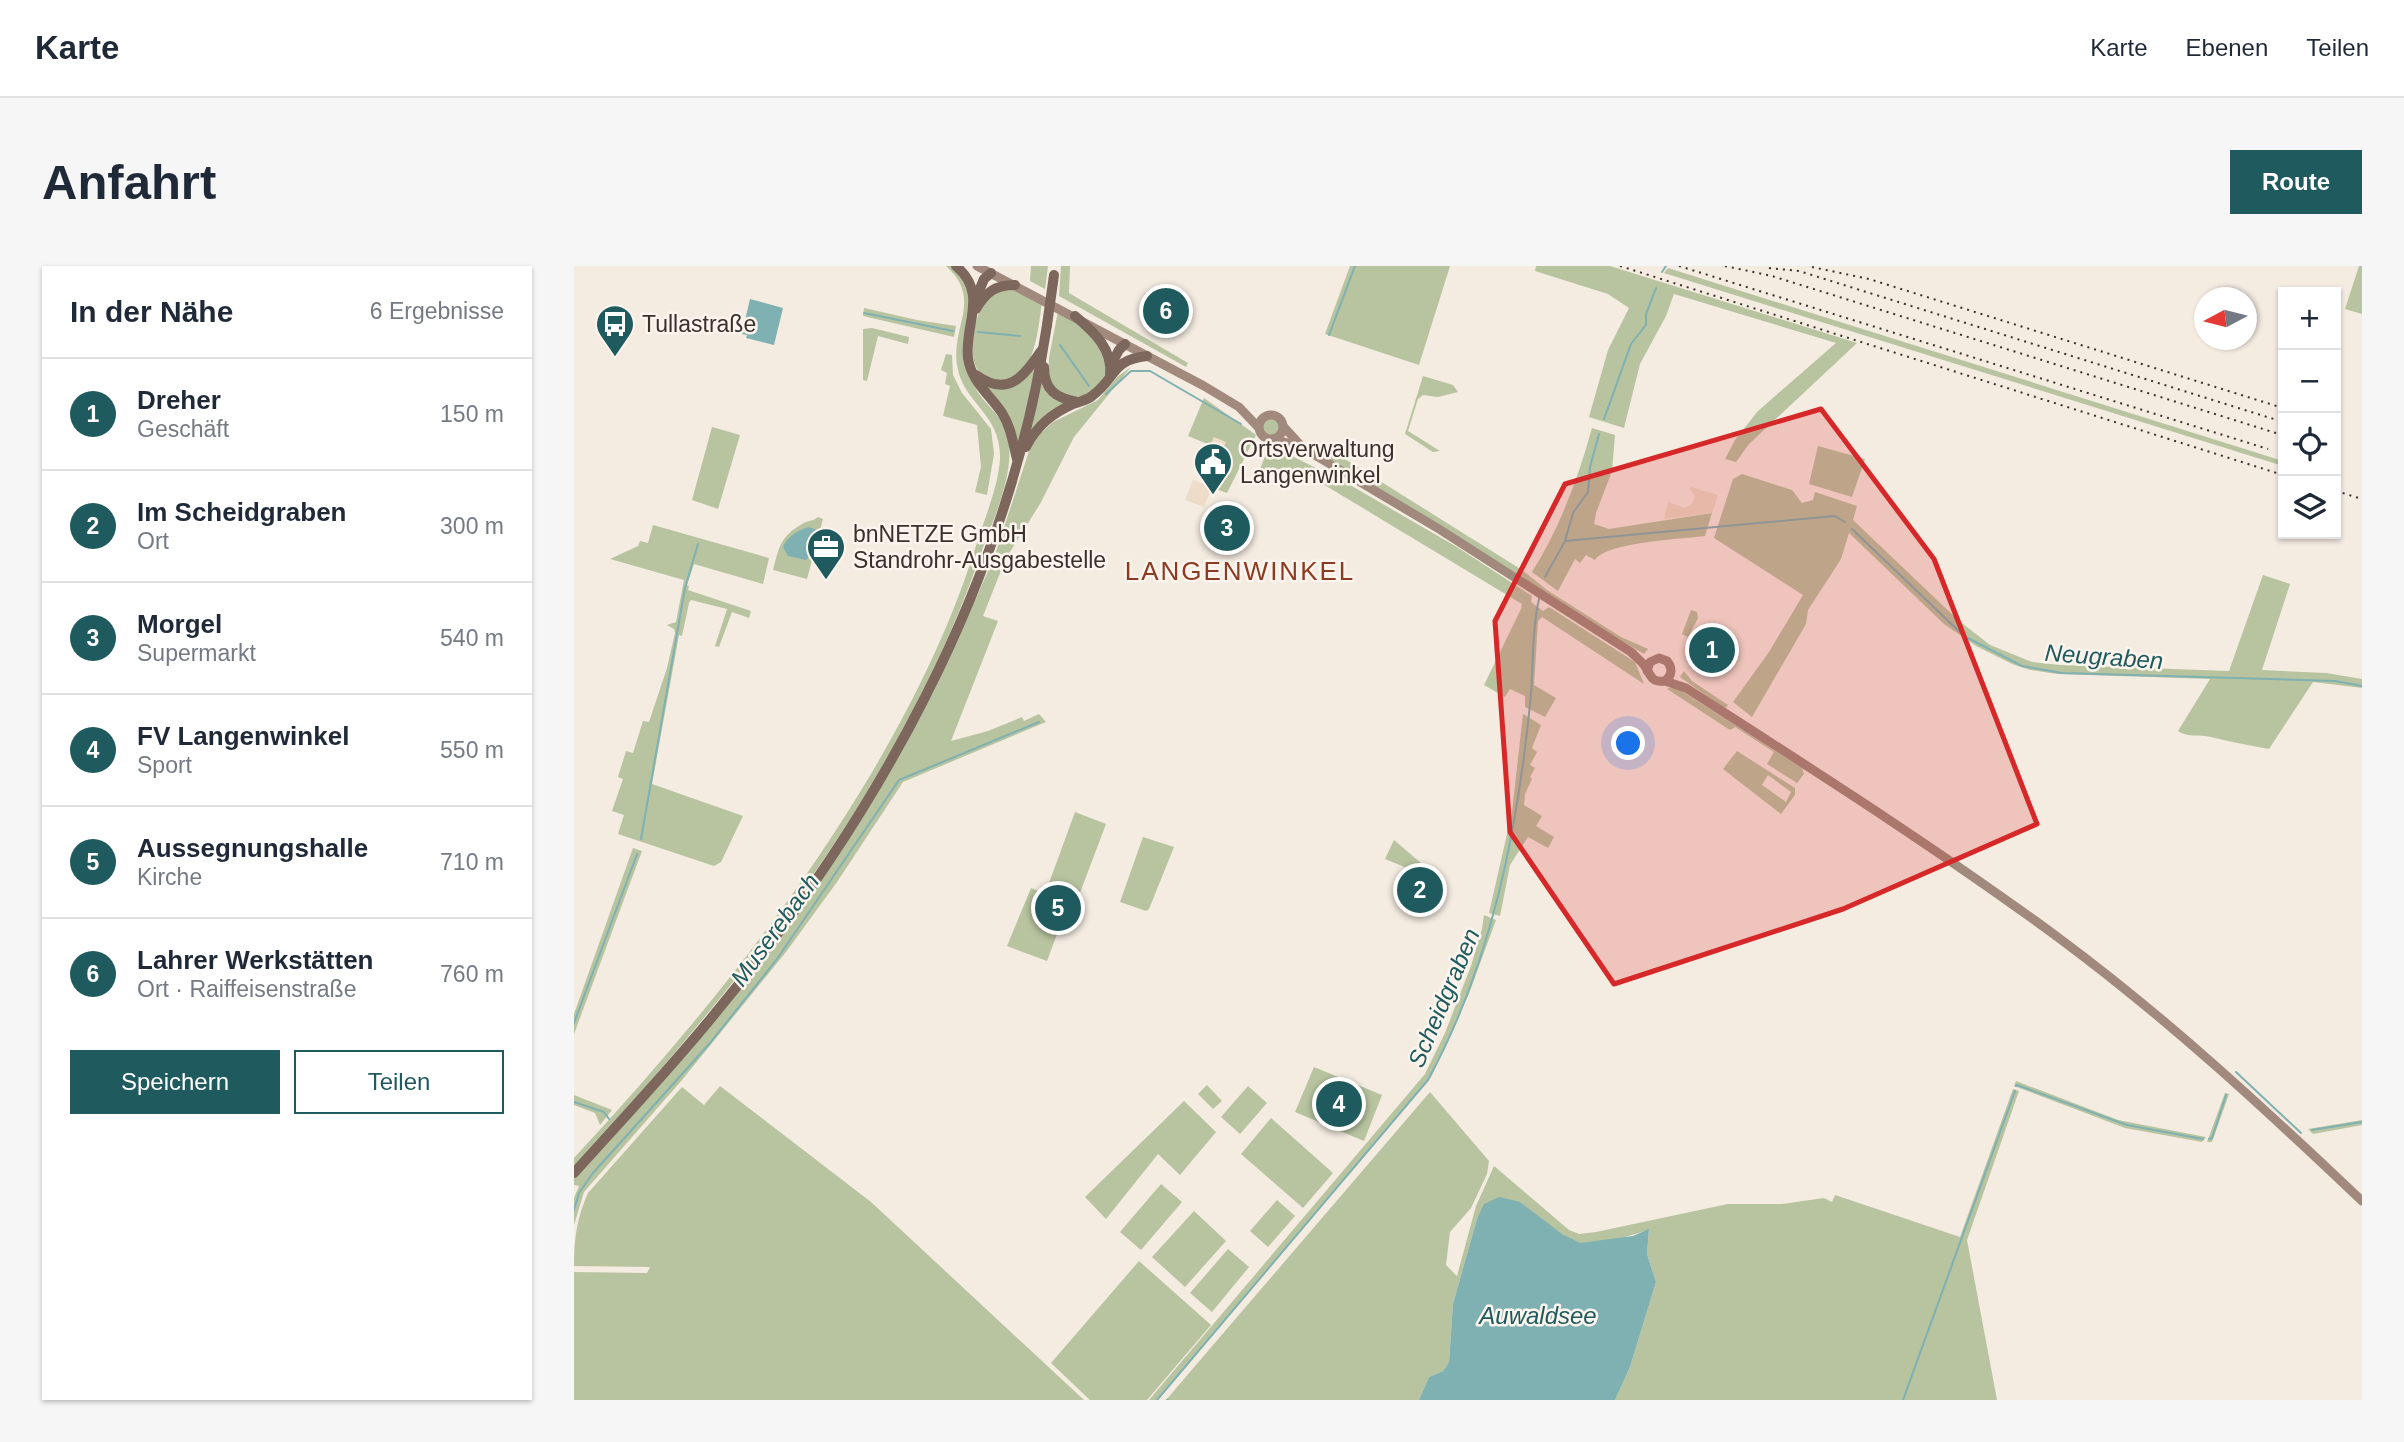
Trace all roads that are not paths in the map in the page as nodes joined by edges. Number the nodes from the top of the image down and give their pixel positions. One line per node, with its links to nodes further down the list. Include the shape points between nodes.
1 (956, 266): 6 (main road)
2 (977, 266): 4 (street)
3 (1054, 271): 9 (main road, bridge)
4 (991, 273): 5 (street); 6 (main road)
5 (1015, 285): 6 (main road, via 998,286); 7 (street)
6 (979, 299): 12 (main road, via 968,346)
7 (1075, 316): 8 (street); 11 (main road, via 1100,340)
8 (1125, 344): 10 (street); 11 (main road)
9 (1043, 348): 12 (main road, via 1026,373 1007,385 987,383); 13 (main road, via 1044,378 1050,390); 20 (main road)
10 (1147, 356): 11 (main road); 14 (street)
11 (1113, 369): 13 (main road, via 1091,397)
12 (973, 373): 20 (main road, via 1010,428)
13 (1078, 402): 20 (main road, via 1043,422)
14 (1239, 407): 15 (street); 17 (street)
15 (1268, 416): 16 (street, via 1277,417); 17 (street)
16 (1283, 426): 18 (street); 19 (street)
17 (1259, 428): 18 (street, via 1263,436)
18 (1274, 439): 19 (street)
19 (1303, 447): 21 (street)
20 (1017, 463): 27 (main road, via 963,616 873,792 759,959)
21 (1631, 652): 22 (street); 24 (street)
22 (1654, 659): 23 (street, via 1665,659); 24 (street)
23 (1671, 670): 25 (street); 26 (street)
24 (1647, 671): 25 (street, via 1654,680)
25 (1665, 681): 26 (street)
26 (1686, 688): 28 (street, via 1870,807 2050,932 2229,1075)
27 (574, 1173)
28 (2362, 1201)

